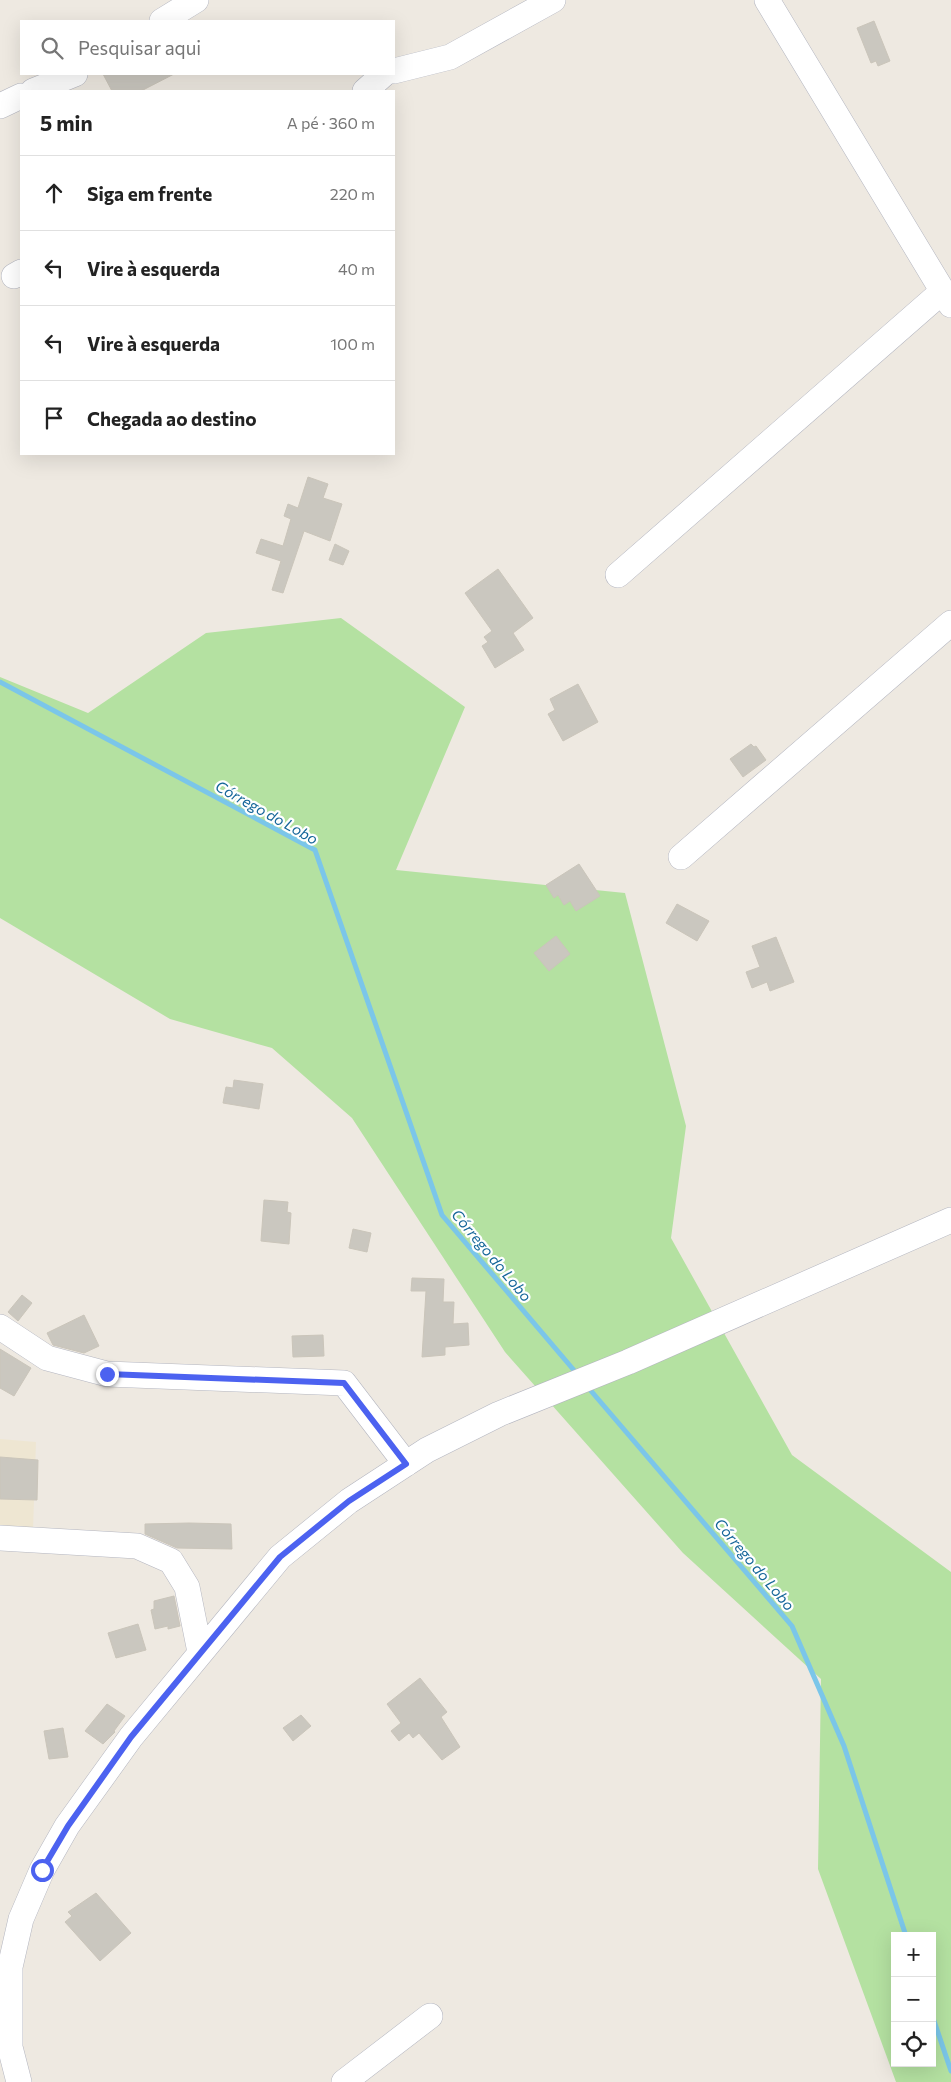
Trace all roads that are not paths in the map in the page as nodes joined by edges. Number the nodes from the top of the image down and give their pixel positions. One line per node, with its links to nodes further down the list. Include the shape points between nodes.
1 (196, 0): 4 (street)
2 (553, 0): 5 (street, via 450,57)
3 (767, 0): 12 (street)
4 (164, 20)
5 (395, 71)
6 (72, 75): 8 (street)
7 (383, 75): 9 (street)
8 (35, 90)
9 (366, 90)
10 (20, 96): 11 (street)
11 (0, 106)
12 (947, 298): 13 (street)
13 (618, 575)
14 (951, 623): 15 (street)
15 (681, 858)
16 (951, 1220): 18 (street, via 628,1362 499,1414)
17 (0, 1326): 18 (street, via 47,1358 107,1374 344,1383)
18 (406, 1464): 20 (street, via 349,1501 280,1557)
19 (0, 1538): 20 (street, via 137,1546 171,1561 187,1587)
20 (200, 1652): 22 (street, via 131,1737 68,1826 42,1870 21,1919 10,1967 10,2047)
21 (430, 2016): 23 (street)
22 (19, 2082)
23 (344, 2082)

